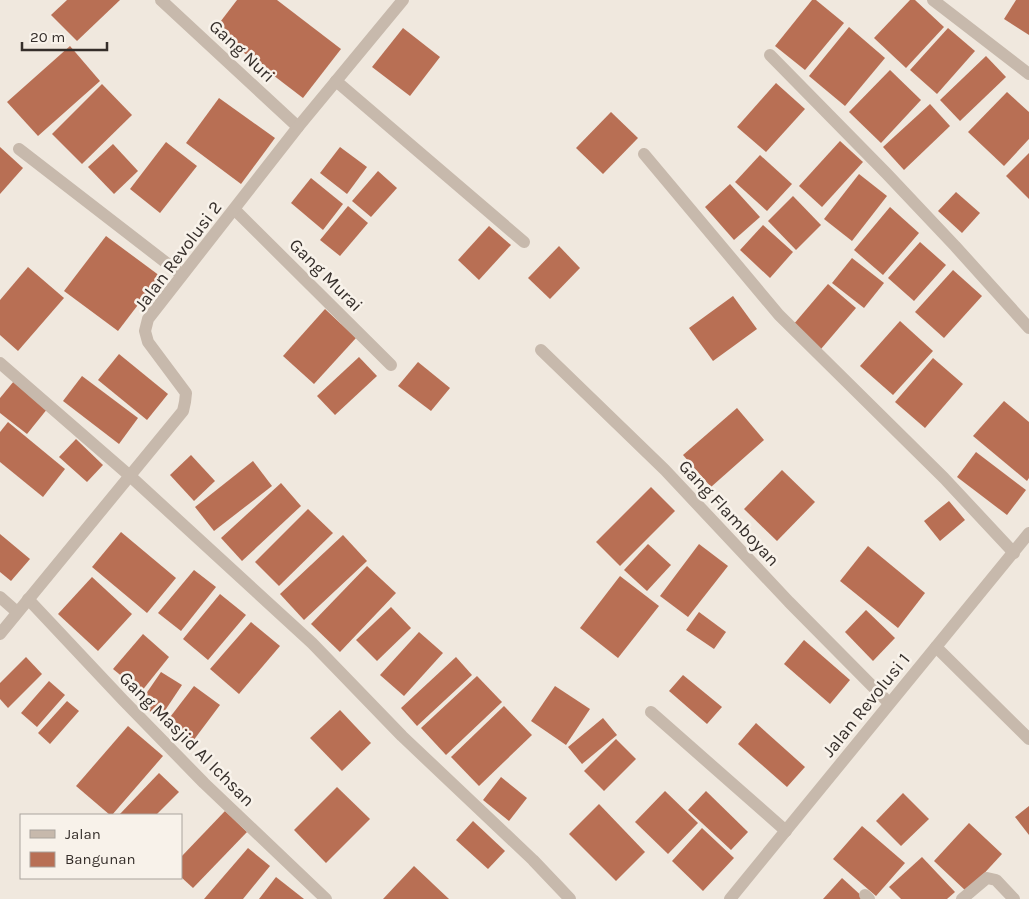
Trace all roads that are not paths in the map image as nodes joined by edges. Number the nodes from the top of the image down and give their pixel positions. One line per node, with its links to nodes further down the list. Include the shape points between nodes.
1 (161, 0): 7 (street, Gang Nuri)
2 (403, 0): 6 (street, Jalan Revolusi 2)
3 (934, 0): 5 (street)
4 (770, 55): 13 (street, via 900,188)
5 (1029, 74)
6 (336, 81): 7 (street, Jalan Revolusi 2); 11 (street)
7 (298, 128): 10 (street, Jalan Revolusi 2)
8 (19, 149): 12 (street)
9 (644, 154): 19 (street, via 779,315)
10 (235, 210): 12 (street, Jalan Revolusi 2); 16 (street, Gang Murai)
11 (524, 242)
12 (182, 275): 17 (street, Jalan Revolusi 2, via 148,319 145,331 148,342 186,393 186,402 182,412)
13 (1029, 328)
14 (541, 350): 25 (street, Gang Flamboyan, via 665,470)
15 (0, 363): 17 (street)
16 (391, 365)
17 (130, 476): 21 (street, Jalan Revolusi 2); 30 (street, via 312,643 402,736)
18 (1029, 533): 19 (street, Jalan Revolusi 1)
19 (1014, 552): 24 (street, Jalan Revolusi 1)
20 (0, 597): 22 (street)
21 (28, 599): 22 (street, Jalan Revolusi 2); 29 (street, Gang Masjid Al Ichsan, via 198,776)
22 (17, 612): 23 (street, Jalan Revolusi 2)
23 (0, 634)
24 (936, 647): 25 (street, Jalan Revolusi 1); 27 (street)
25 (889, 703): 28 (street, Jalan Revolusi 1)
26 (652, 712): 28 (street)
27 (1029, 739)
28 (786, 830): 31 (street, Jalan Revolusi 1)
29 (326, 899)
30 (570, 899)
31 (730, 899)
32 (962, 899): 33 (street, via 987,878 996,880)
33 (1014, 899)

